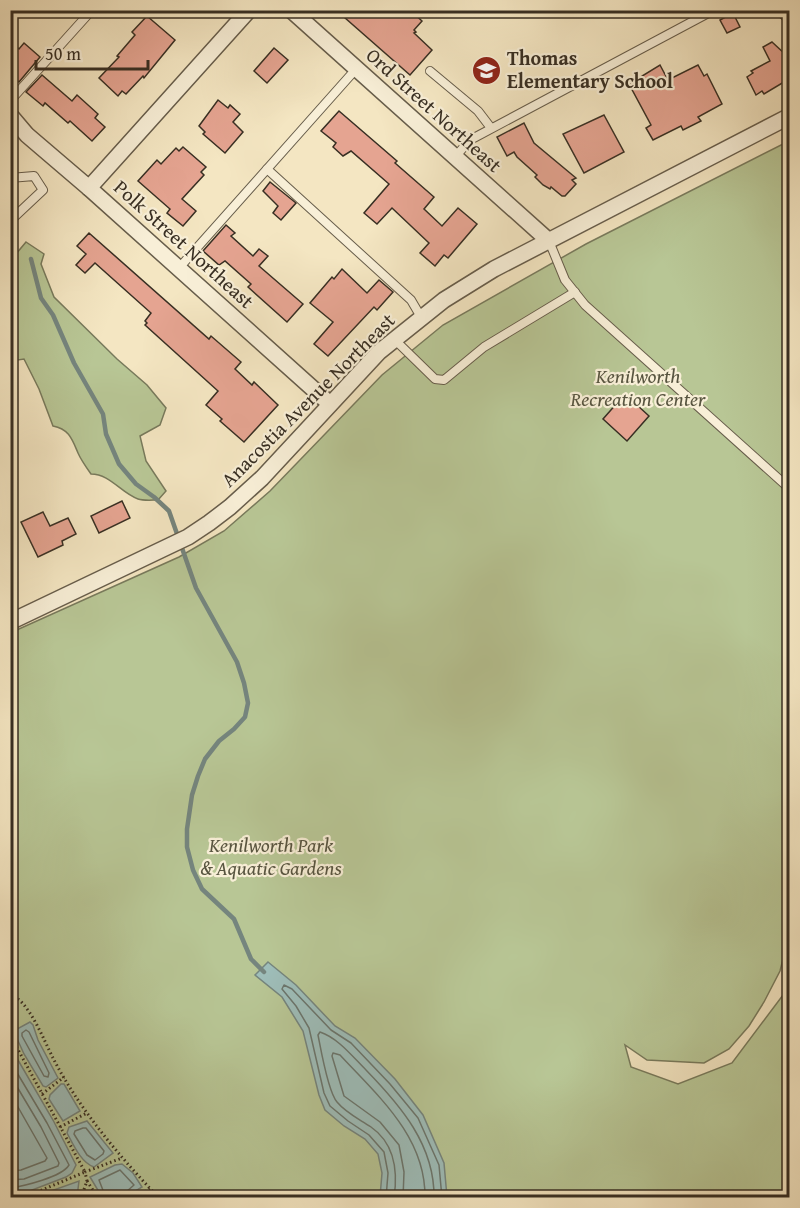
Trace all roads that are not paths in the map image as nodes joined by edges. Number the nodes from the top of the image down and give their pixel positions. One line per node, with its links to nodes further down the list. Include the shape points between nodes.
1 (249, 10): 16 (street)
2 (291, 10): 7 (street, Ord Street Northeast)
3 (714, 10): 12 (lane)
4 (784, 10): 6 (street)
5 (92, 11): 9 (lane)
6 (789, 15)
7 (356, 69): 13 (street, Ord Street Northeast); 14 (lane)
8 (430, 71): 12 (lane, via 478,111)
9 (10, 101)
10 (10, 115): 16 (street, Polk Street Northeast, via 27,135)
11 (789, 116): 18 (street, Anacostia Avenue Northeast)
12 (491, 128): 13 (lane, via 470,140)
13 (455, 157): 18 (street, Ord Street Northeast)
14 (267, 169): 19 (lane); 21 (lane, via 411,300)
15 (10, 178): 17 (lane, via 34,176 43,190)
16 (89, 188): 19 (street, Polk Street Northeast)
17 (10, 221)
18 (549, 241): 20 (lane); 21 (street, Anacostia Avenue Northeast, via 477,279)
19 (179, 268): 23 (street, Polk Street Northeast)
20 (574, 292): 22 (lane, via 484,347 444,380 435,379); 24 (lane)
21 (421, 317): 22 (street, Anacostia Avenue Northeast)
22 (394, 339): 23 (street, Anacostia Avenue Northeast)
23 (330, 404): 25 (street, Anacostia Avenue Northeast, via 220,516 188,537)
24 (789, 489)
25 (10, 622)

